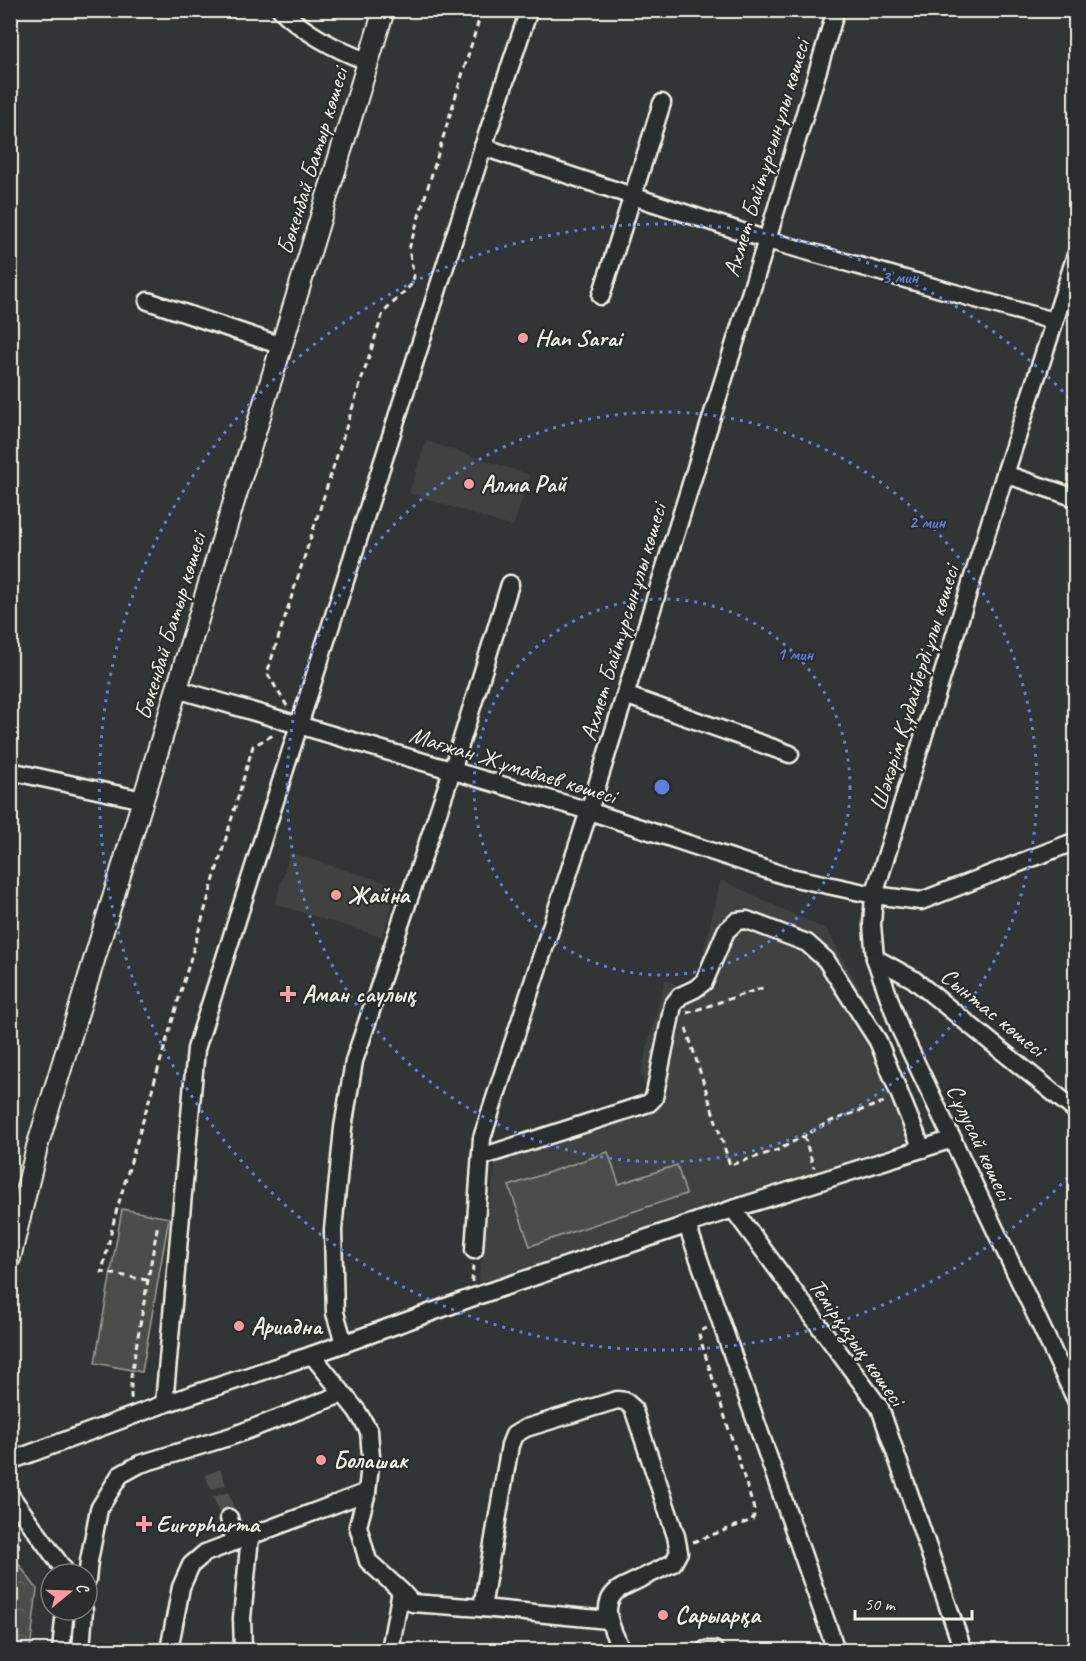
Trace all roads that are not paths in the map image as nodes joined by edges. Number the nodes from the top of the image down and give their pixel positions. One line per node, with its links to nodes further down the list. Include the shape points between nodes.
1 (280, 10): 5 (street, via 340,51)
2 (384, 10): 5 (main road, Бөкенбай Батыр көшесі)
3 (529, 10): 7 (street)
4 (836, 10): 9 (street, Ахмет Байтұрсынұлы көшесі)
5 (369, 62): 14 (main road, Бөкенбай Батыр көшесі)
6 (662, 103): 8 (street)
7 (483, 147): 8 (street); 20 (street)
8 (633, 196): 9 (street); 11 (street)
9 (767, 240): 13 (street); 19 (street, Ахмет Байтұрсынұлы көшесі)
10 (1076, 255): 13 (street, Шәкәрім Құдайбердіұлы көшесі)
11 (601, 296)
12 (148, 301): 14 (street)
13 (1054, 321): 15 (street, Шәкәрім Құдайбердіұлы көшесі)
14 (282, 346): 18 (main road, Бөкенбай Батыр көшесі)
15 (1005, 474): 16 (street); 27 (street, Шәкәрім Құдайбердіұлы көшесі)
16 (1076, 498)
17 (510, 584): 23 (street)
18 (177, 689): 20 (street, Мағжан Жұмабаев көшесі); 24 (main road, Бөкенбай Батыр көшесі)
19 (625, 695): 21 (street); 25 (street, Ахмет Байтұрсынұлы көшесі)
20 (292, 724): 23 (street, Мағжан Жұмабаев көшесі); 41 (street, via 196,1049)
21 (790, 754)
22 (10, 771): 24 (street)
23 (452, 771): 25 (street, Мағжан Жұмабаев көшесі); 37 (street, via 354,1061 333,1230 335,1313)
24 (143, 801): 36 (main road, Бөкенбай Батыр көшесі, via 36,1147)
25 (589, 811): 27 (street, Мағжан Жұмабаев көшесі, via 786,876); 32 (street, Ахмет Байтұрсынұлы көшесі, via 482,1138)
26 (1076, 841): 27 (street, Мағжан Жұмабаев көшесі, via 921,901)
27 (874, 895): 28 (street, Сұлусай көшесі)
28 (875, 958): 29 (street, Сынтас көшесі, via 913,979); 30 (street, Сұлусай көшесі, via 900,1029)
29 (1076, 1111)
30 (953, 1139): 31 (street); 40 (street, Сұлусай көшесі)
31 (922, 1149): 32 (street, via 878,1041 826,960 807,943 747,920 737,921 726,931 704,982 680,996 673,1005 654,1098); 33 (street)
32 (481, 1157): 35 (street, Ахмет Байтұрсынұлы көшесі)
33 (733, 1209): 34 (street); 63 (street, Темірқазық көшесі, via 880,1408)
34 (687, 1225): 37 (street); 62 (street)
35 (474, 1250)
36 (10, 1258)
37 (344, 1343): 38 (street)
38 (312, 1355): 39 (street); 41 (street)
39 (342, 1394): 43 (street, via 369,1431); 48 (street, via 232,1436 140,1464 120,1475 99,1509)
40 (1076, 1400)
41 (164, 1404): 42 (street)
42 (10, 1461)
43 (368, 1492): 46 (street); 49 (street, via 358,1526 368,1561)
44 (10, 1495): 47 (street)
45 (229, 1518): 46 (street)
46 (243, 1539): 56 (street, via 206,1553 191,1565 181,1587); 57 (street)
47 (58, 1562)
48 (89, 1562)
49 (401, 1592): 50 (street, via 412,1603); 58 (street)
50 (482, 1608): 51 (street); 51 (street, via 514,1436 526,1428 617,1400 633,1408 679,1552 673,1563 614,1593 609,1599)
51 (608, 1620): 59 (street)
52 (64, 1622): 54 (street)
53 (83, 1622): 55 (street)
54 (61, 1650)
55 (81, 1650)
56 (169, 1650)
57 (243, 1650)
58 (390, 1650)
59 (621, 1650)
60 (705, 1650): 61 (street)
61 (714, 1650)
62 (836, 1650)
63 (963, 1650)

